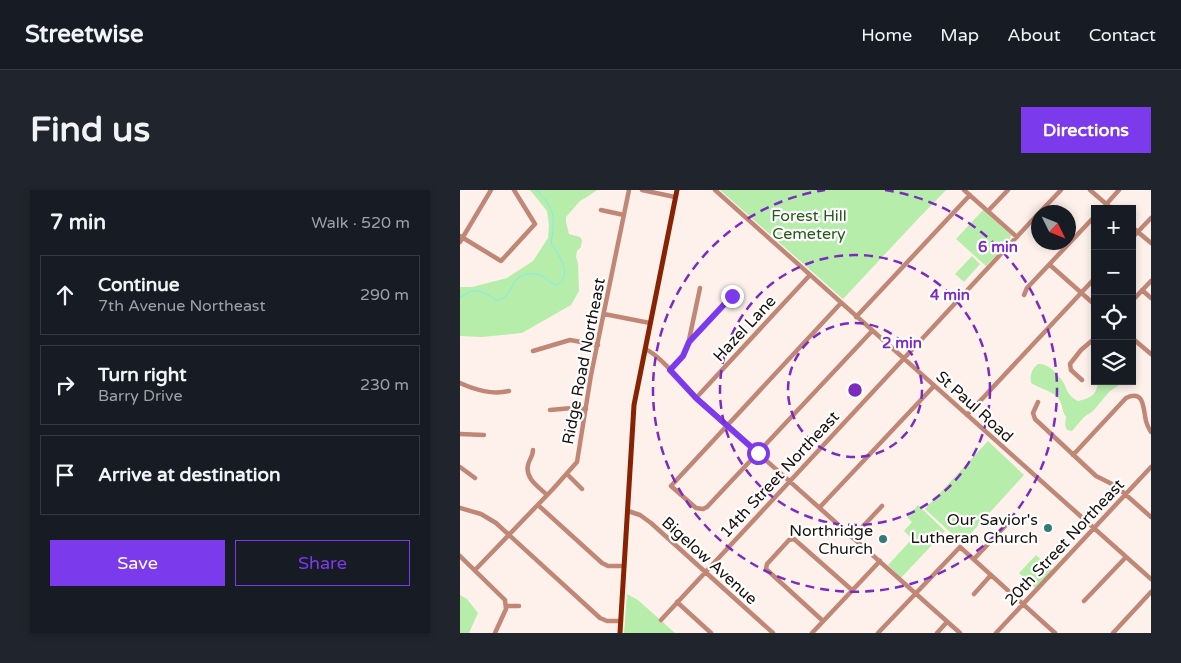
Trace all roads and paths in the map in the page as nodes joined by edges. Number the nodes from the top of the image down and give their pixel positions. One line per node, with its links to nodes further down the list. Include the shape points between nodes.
1 (491, 190): 24 (street)
2 (514, 190): 24 (street, via 535,224 502,261)
3 (629, 190): 18 (street, Ridge Road Northeast)
4 (642, 190): 13 (street)
5 (677, 190): 13 (main road)
6 (715, 190): 27 (street, St Paul Road)
7 (964, 190): 12 (street)
8 (1008, 190): 17 (street)
9 (1061, 190): 15 (street, 14th Street Northeast)
10 (1090, 190): 14 (street)
11 (1119, 190): 14 (street)
12 (970, 195): 17 (street); 40 (street)
13 (675, 197): 41 (main road)
14 (1106, 204)
15 (1047, 205)
16 (601, 210): 18 (street)
17 (988, 211): 23 (street)
18 (624, 215): 39 (street, Ridge Road Northeast)
19 (1151, 218): 22 (street)
20 (1091, 220): 26 (street)
21 (1031, 222): 23 (street, 14th Street Northeast)
22 (1138, 232): 25 (street)
23 (1017, 237): 50 (street, 14th Street Northeast)
24 (461, 239)
25 (1151, 243)
26 (1050, 265): 32 (street); 33 (street)
27 (810, 275): 38 (street, St Paul Road); 56 (street, Hazel Lane)
28 (1151, 280): 31 (street)
29 (1091, 282): 32 (street)
30 (700, 288): 45 (street)
31 (1142, 290): 35 (street); 36 (street)
32 (1081, 293): 37 (street); 60 (street)
33 (1024, 295)
34 (732, 296): 45 (street)
35 (1136, 297)
36 (1151, 298)
37 (1091, 302)
38 (841, 303): 40 (street, St Paul Road); 61 (street)
39 (604, 314): 41 (street); 46 (street, Ridge Road Northeast)
40 (856, 317): 42 (street, St Paul Road)
41 (650, 323): 47 (main road)
42 (872, 331): 50 (street, St Paul Road); 66 (street)
43 (1093, 340): 52 (street, via 1070,364 1071,370)
44 (1134, 340): 49 (street)
45 (689, 342): 51 (street, via 683,356)
46 (598, 344): 48 (street, via 570,340); 58 (street, Ridge Road Northeast)
47 (644, 349): 51 (street); 80 (main road, via 634,404)
48 (533, 351)
49 (1151, 354)
50 (904, 359): 54 (street, St Paul Road); 72 (street, 14th Street Northeast)
51 (670, 370): 56 (street)
52 (1082, 380)
53 (460, 383): 55 (street, via 487,392)
54 (934, 386): 60 (street, St Paul Road); 78 (street)
55 (509, 391)
56 (696, 398): 61 (street)
57 (1038, 402): 67 (street, via 1034,417)
58 (586, 409): 59 (street); 70 (street, Ridge Road Northeast, via 578,458)
59 (550, 410)
60 (967, 415): 83 (street, St Paul Road)
61 (727, 425): 66 (street); 66 (street, via 670,486 696,508 704,509)
62 (1151, 432): 67 (street, via 1143,402 1137,396 1131,396)
63 (460, 434): 64 (street)
64 (484, 435)
65 (534, 450): 75 (street, via 528,467 529,475)
66 (758, 453): 72 (street)
67 (1073, 455): 74 (street, via 1096,476)
68 (460, 467): 71 (street)
69 (1151, 467): 74 (street, 20th Street Northeast)
70 (567, 474): 73 (street); 75 (street, Ridge Road Northeast)
71 (475, 478)
72 (790, 481): 78 (street); 92 (street, 14th Street Northeast)
73 (582, 489)
74 (1126, 494): 81 (street); 83 (street, 20th Street Northeast)
75 (547, 495): 76 (street, Ridge Road Northeast)
76 (538, 504): 84 (street, Ridge Road Northeast); 90 (street, via 602,563)
77 (882, 506): 85 (street)
78 (820, 507): 85 (street)
79 (460, 508): 84 (street, via 486,516)
80 (628, 511): 90 (main road); 92 (street, Bigelow Avenue, via 652,524)
81 (1151, 517)
82 (1007, 524): 88 (street)
83 (1094, 528): 87 (street, St Paul Road); 101 (street, 20th Street Northeast)
84 (508, 535): 91 (street, Ridge Road Northeast); 105 (street, via 600,618)
85 (853, 537): 89 (street)
86 (460, 556): 91 (street)
87 (1126, 557): 94 (street, St Paul Road); 99 (street)
88 (974, 559): 93 (street); 97 (street, via 960,547)
89 (880, 561): 95 (street); 97 (street)
90 (624, 566): 105 (main road)
91 (475, 570): 102 (street, via 503,598)
92 (705, 572): 100 (street, 14th Street Northeast); 108 (street, Bigelow Avenue)
93 (991, 575): 98 (street); 101 (street)
94 (1151, 579)
95 (852, 590): 106 (street); 106 (street, via 794,539 789,540 766,567)
96 (1151, 592): 120 (street)
97 (916, 593): 107 (street); 115 (street)
98 (974, 594)
99 (1084, 601)
100 (677, 602): 104 (street, 14th Street Northeast); 111 (street)
101 (1023, 604): 118 (street, 20th Street Northeast); 119 (street)
102 (506, 606): 103 (street); 109 (street)
103 (519, 606)
104 (661, 620)
105 (621, 621): 110 (main road)
106 (823, 621): 114 (street)
107 (947, 622): 116 (street); 117 (street)
108 (768, 628): 112 (street); 113 (street, Bigelow Avenue)
109 (495, 633)
110 (620, 633)
111 (711, 633)
112 (764, 633)
113 (773, 633)
114 (812, 633)
115 (878, 633)
116 (937, 633)
117 (960, 633)
118 (996, 633)
119 (1054, 633)
120 (1113, 633)

